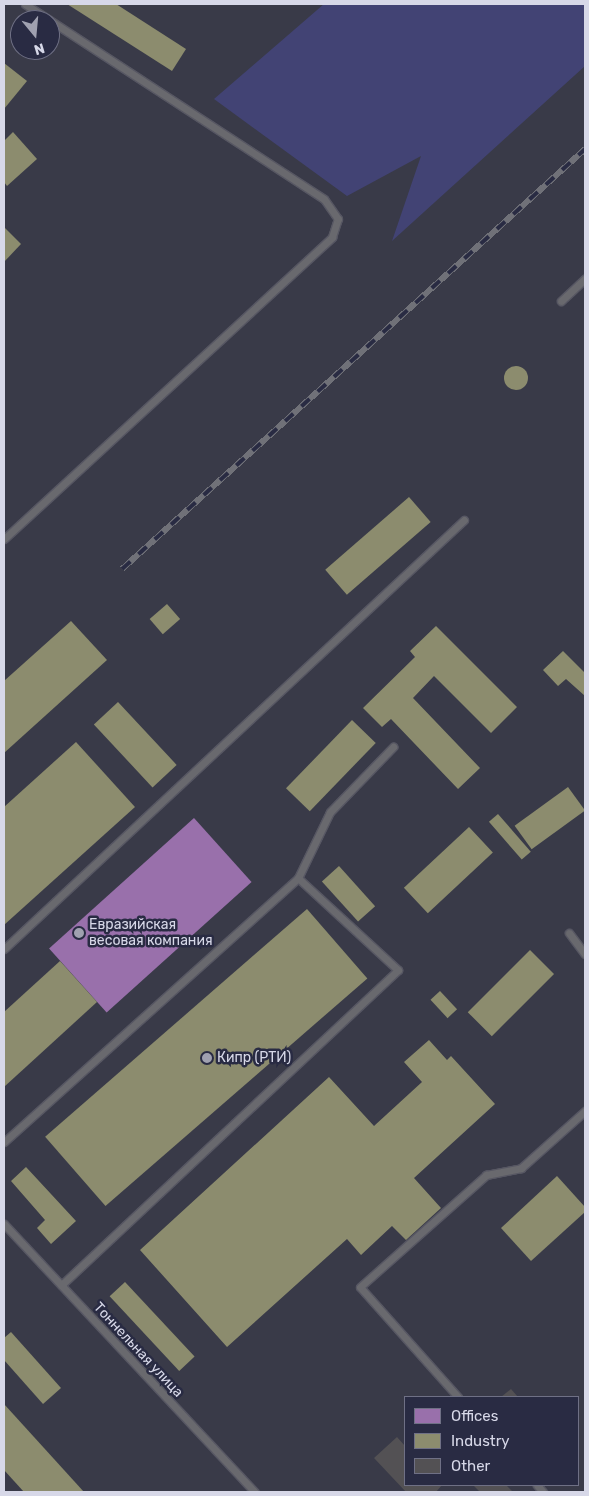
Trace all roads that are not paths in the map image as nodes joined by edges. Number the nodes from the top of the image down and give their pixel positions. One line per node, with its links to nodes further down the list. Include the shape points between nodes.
1 (26, 4): 5 (lane, via 324,199 338,219 332,237)
2 (585, 279): 3 (lane)
3 (561, 302)
4 (464, 520): 9 (lane)
5 (4, 539)
6 (393, 747): 7 (lane, via 330,812)
7 (298, 878): 12 (lane); 14 (lane, via 398,970)
8 (569, 933): 10 (lane)
9 (4, 949)
10 (585, 954)
11 (585, 1111): 15 (lane, via 521,1168 486,1175 360,1287)
12 (4, 1142)
13 (4, 1224): 14 (lane, Тоннельная улица)
14 (61, 1285): 16 (lane, Тоннельная улица)
15 (457, 1396)
16 (255, 1492)

